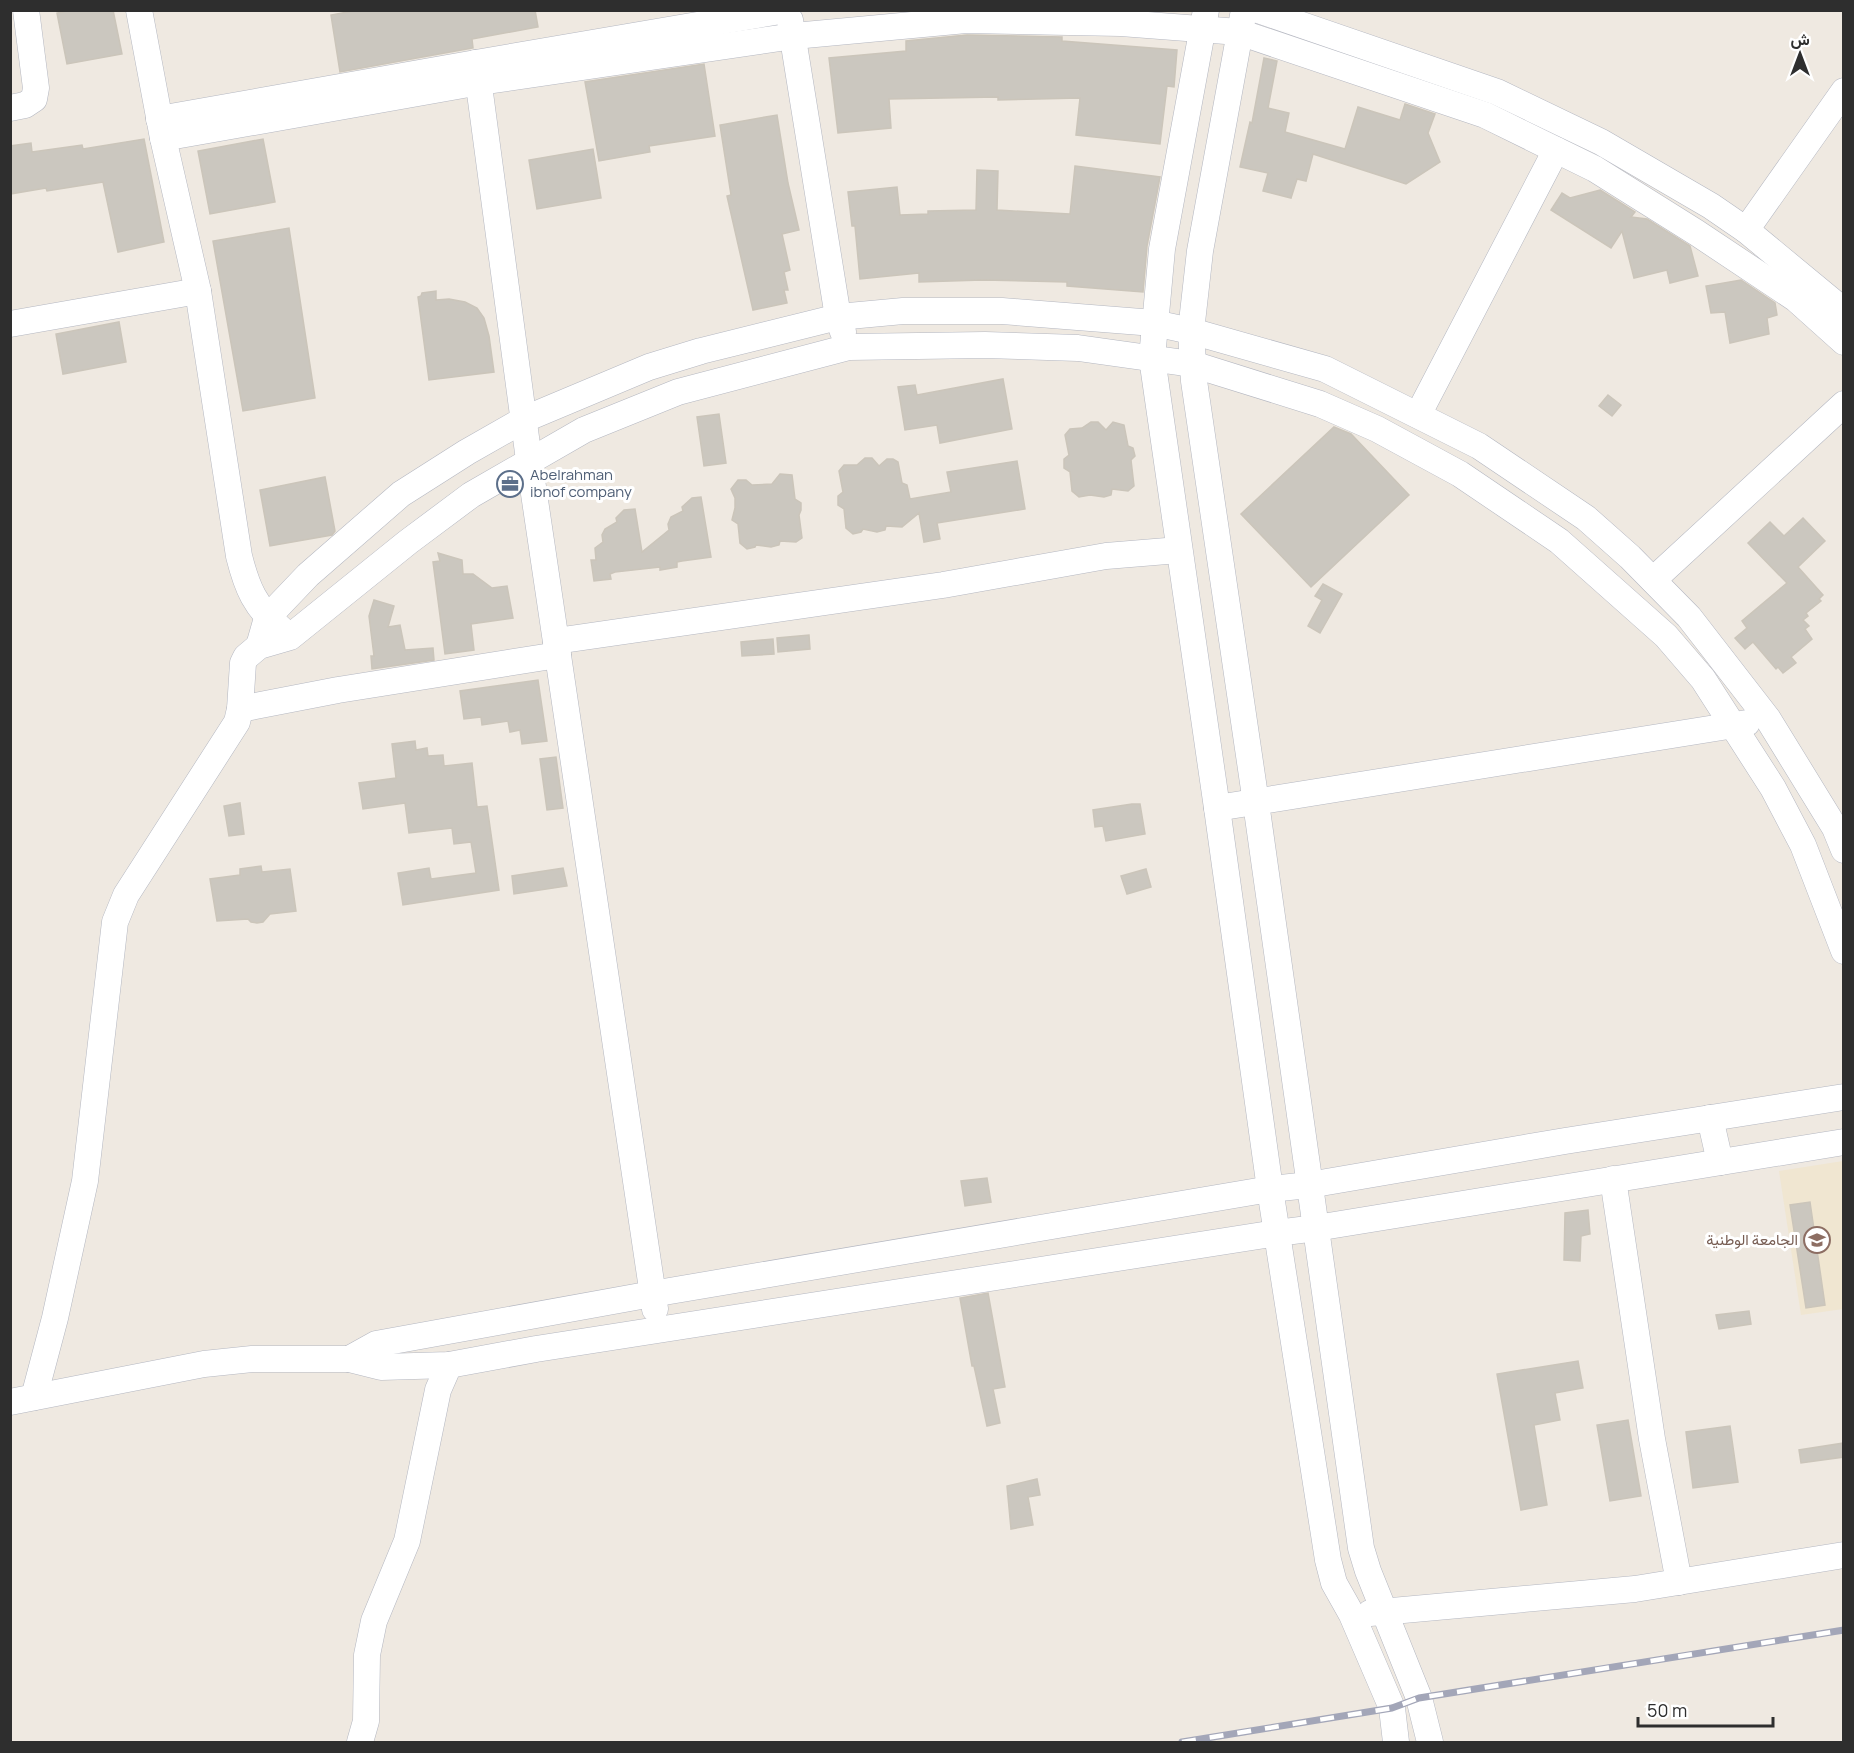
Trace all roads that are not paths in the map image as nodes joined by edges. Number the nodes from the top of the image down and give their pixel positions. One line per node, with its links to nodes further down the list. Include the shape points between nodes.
1 (26, 10): 10 (street, via 36,88 34,99)
2 (139, 10): 11 (street)
3 (787, 10): 7 (street); 8 (street)
4 (1258, 10): 13 (street, via 1497,92 1601,142)
5 (1204, 20): 6 (street); 7 (street, via 966,20); 17 (street, via 1162,249)
6 (1241, 22): 12 (street, via 1485,115); 19 (street, via 1200,251)
7 (794, 36): 8 (street); 16 (street)
8 (478, 72): 11 (street); 26 (street)
9 (1844, 91): 13 (street)
10 (10, 108)
11 (161, 129): 14 (street)
12 (1556, 150): 20 (street, via 1697,233 1796,299); 25 (street)
13 (1746, 230): 15 (street)
14 (198, 291): 18 (street); 30 (street, via 239,556 246,584)
15 (1844, 311)
16 (838, 316): 17 (street, via 1002,310); 21 (street); 26 (street, via 649,367)
17 (1154, 323): 19 (street); 22 (street)
18 (10, 324)
19 (1191, 331): 23 (street); 25 (street, via 1325,369)
20 (1844, 342)
21 (849, 347): 22 (street, via 1078,348); 27 (street, via 678,392 584,430)
22 (1152, 358): 23 (street); 28 (street)
23 (1192, 364): 36 (street, via 1320,404 1377,429 1460,474 1559,541 1666,636 1703,679); 37 (street)
24 (1844, 404): 29 (street)
25 (1418, 415): 29 (street, via 1479,446 1586,518)
26 (525, 419): 27 (street); 30 (street, via 401,494 309,575)
27 (529, 460): 31 (street, via 462,502); 33 (street)
28 (1179, 550): 33 (street, via 1106,556); 38 (street)
29 (1653, 580): 35 (street, via 1689,617)
30 (267, 618): 31 (street); 32 (street)
31 (290, 637): 32 (street)
32 (259, 646): 34 (street, via 243,663)
33 (557, 648): 34 (street); 50 (street)
34 (240, 709): 54 (street, via 231,733 126,895 115,922 85,1181 55,1318)
35 (1768, 719): 36 (street); 39 (street)
36 (1734, 725): 37 (street); 40 (street, via 1803,845)
37 (1256, 804): 38 (street); 46 (street)
38 (1218, 808): 47 (street)
39 (1841, 834)
40 (1844, 951)
41 (1844, 1096): 42 (street)
42 (1710, 1118): 44 (street); 46 (street)
43 (1844, 1142): 44 (street)
44 (1720, 1162): 45 (street)
45 (1613, 1179): 48 (street); 56 (street, via 1652,1439)
46 (1308, 1185): 47 (street); 48 (street)
47 (1270, 1189): 49 (street); 50 (street)
48 (1316, 1228): 49 (street); 57 (street, via 1361,1548)
49 (1277, 1233): 51 (street); 58 (street, via 1328,1560 1334,1583)
50 (652, 1294): 51 (street); 52 (street, via 376,1344)
51 (659, 1329): 53 (street)
52 (349, 1359): 53 (street, via 381,1367); 54 (street, via 252,1359 204,1364)
53 (449, 1365): 59 (street, via 438,1390 407,1541 374,1621 367,1655 366,1721)
54 (22, 1400)
55 (1844, 1555): 56 (street)
56 (1679, 1582): 57 (street)
57 (1384, 1611): 58 (street); 61 (street, via 1419,1698)
58 (1352, 1615): 60 (street, via 1392,1708)
59 (360, 1743)
60 (1396, 1743)
61 (1430, 1743)

